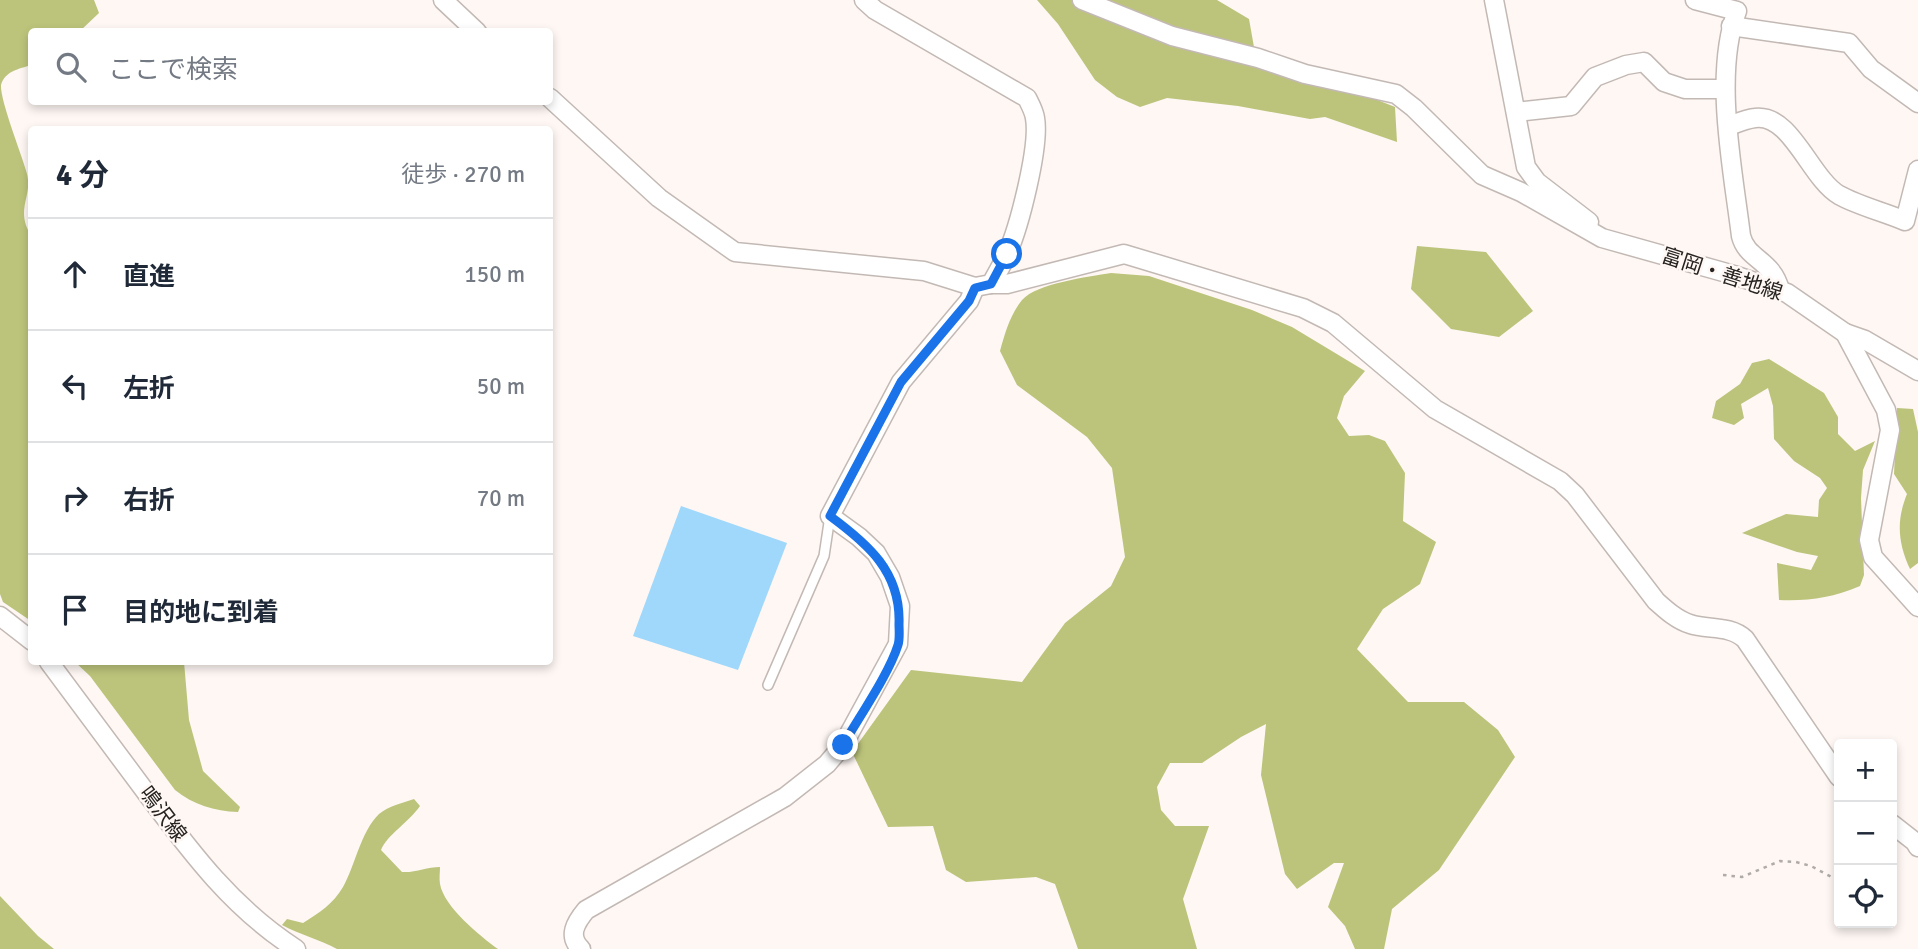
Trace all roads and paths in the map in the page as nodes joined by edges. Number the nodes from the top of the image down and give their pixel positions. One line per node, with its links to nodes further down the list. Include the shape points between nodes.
1 (443, 0): 7 (street)
2 (864, 0): 15 (street, via 1027,98 1031,107 1035,134 1029,174 1007,254)
3 (1082, 0): 14 (street, 富岡・善地線, via 1172,36 1396,94 1482,175)
4 (1494, 0): 11 (street)
5 (1695, 0): 6 (street, via 1737,11)
6 (1731, 26): 8 (street); 10 (street, via 1849,43 1871,69)
7 (473, 28)
8 (1725, 89): 11 (street, via 1685,89 1664,82 1644,62 1595,77 1571,106); 12 (street)
9 (553, 100): 15 (street, via 659,198 735,252 924,271)
10 (1918, 103)
11 (1516, 112): 14 (street, via 1526,167 1537,182 1587,219)
12 (1729, 126): 13 (street, via 1756,118 1775,121 1839,195 1905,221); 16 (street, via 1744,245 1775,273)
13 (1918, 170)
14 (1602, 238): 16 (street, 富岡・善地線)
15 (983, 286): 19 (street, via 901,382); 25 (street, via 1124,254 1303,308 1332,323 1435,408 1560,481 1666,610 1687,623 1745,639)
16 (1780, 290): 17 (street, 富岡・善地線)
17 (1845, 332): 18 (street); 20 (street, 富岡・善地線, via 1886,410 1890,430 1869,540 1874,557)
18 (1918, 371)
19 (830, 516): 24 (lane, via 824,556); 31 (street, via 876,553 890,577 900,606 898,644 885,672 827,764 785,797 586,911 575,923 573,935)
20 (1918, 607)
21 (0, 616): 22 (street)
22 (28, 638)
23 (50, 665): 30 (street, 鳴沢線, via 199,863 262,925)
24 (768, 685)
25 (1834, 770)
26 (1897, 828): 27 (street)
27 (1918, 847)
28 (1723, 875): 29 (path, via 1742,877 1780,861 1811,866)
29 (1834, 878)
30 (296, 949)
31 (581, 949)

